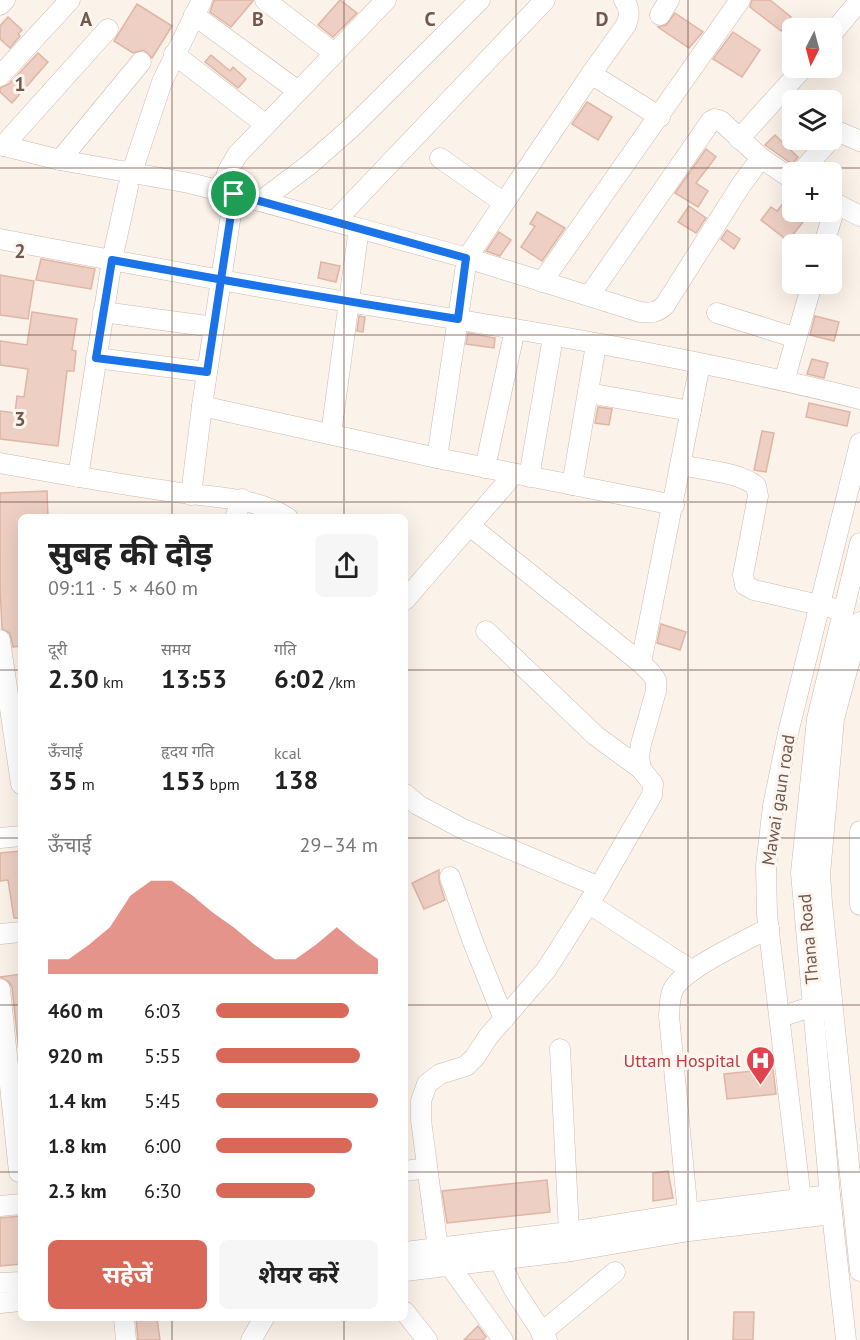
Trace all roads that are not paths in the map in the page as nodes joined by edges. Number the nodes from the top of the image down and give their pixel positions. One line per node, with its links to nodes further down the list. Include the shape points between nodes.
1 (5, 0): 10 (street)
2 (70, 0): 18 (street)
3 (265, 0): 15 (street)
4 (386, 0): 15 (street)
5 (480, 0): 35 (street, via 351,128)
6 (545, 0): 39 (street)
7 (624, 0): 17 (street, via 629,16 626,25)
8 (740, 0): 21 (street)
9 (860, 0): 12 (street)
10 (0, 5)
11 (198, 7): 14 (street); 20 (street)
12 (842, 22)
13 (108, 29): 26 (street)
14 (174, 54): 22 (street); 33 (street)
15 (334, 54): 20 (street)
16 (141, 62): 30 (street)
17 (591, 74): 21 (street); 36 (street)
18 (0, 76)
19 (794, 78): 24 (street)
20 (298, 91): 22 (street)
21 (660, 117): 45 (street)
22 (266, 125): 34 (street, via 237,155 228,171)
23 (842, 132): 25 (street)
24 (739, 139): 29 (street); 47 (street, via 721,121 711,122)
25 (860, 141)
26 (1, 146): 30 (street)
27 (820, 150): 31 (street)
28 (440, 158): 36 (street)
29 (761, 158): 32 (street); 47 (street, via 661,310 640,312)
30 (60, 160): 33 (street)
31 (810, 162)
32 (782, 172)
33 (130, 180): 34 (street); 43 (street)
34 (228, 192): 35 (street); 44 (street)
35 (261, 201): 39 (street)
36 (504, 203): 42 (street)
37 (842, 206): 38 (street)
38 (860, 216)
39 (335, 220): 42 (street)
40 (358, 235): 48 (street)
41 (0, 239): 43 (street)
42 (466, 258): 45 (street); 51 (street)
43 (112, 260): 44 (street); 49 (street)
44 (220, 279): 48 (street); 52 (street)
45 (542, 282): 47 (street)
46 (810, 294): 55 (street)
47 (589, 296)
48 (347, 302): 51 (street); 65 (street)
49 (103, 312): 52 (street); 57 (street)
50 (717, 312): 55 (street)
51 (458, 319): 53 (street); 67 (street)
52 (214, 327): 59 (street)
53 (514, 329): 54 (street); 70 (street)
54 (553, 337): 56 (street); 71 (street)
55 (796, 338): 60 (street)
56 (596, 345): 58 (street); 61 (street)
57 (96, 358): 59 (street); 72 (street)
58 (700, 364): 60 (street); 64 (street)
59 (207, 372): 63 (street)
60 (784, 381): 62 (street)
61 (588, 393): 64 (street); 73 (street)
62 (860, 399)
63 (202, 406): 65 (street); 74 (street)
64 (692, 411): 69 (street)
65 (331, 434): 67 (street)
66 (860, 443): 82 (street, Mawai gaun road)
67 (437, 458): 70 (street)
68 (0, 464): 72 (street)
69 (681, 465): 76 (street); 82 (street, via 738,477 756,486 758,496 743,575 745,585)
70 (485, 468): 71 (street)
71 (522, 476): 73 (street); 79 (street)
72 (78, 477): 74 (street)
73 (572, 485): 76 (street)
74 (191, 495): 75 (street)
75 (242, 499): 77 (street); 78 (street)
76 (674, 505): 87 (street)
77 (237, 514)
78 (281, 514)
79 (470, 526): 81 (street); 87 (street)
80 (860, 543): 83 (street, Thana Road)
81 (408, 597)
82 (819, 605): 83 (street); 99 (street, Mawai gaun road, via 773,806 766,866)
83 (843, 611): 104 (street, Thana Road, via 817,719 801,873)
84 (860, 622): 104 (street, Thana Road, via 834,719 820,874)
85 (486, 631): 90 (street, via 596,736)
86 (0, 640): 88 (street)
87 (640, 663): 90 (street, via 656,680 641,744)
88 (10, 707): 89 (street)
89 (18, 763)
90 (641, 769): 96 (street, via 653,784 652,795)
91 (408, 797): 96 (street, via 463,829)
92 (860, 831): 98 (street)
93 (18, 836): 94 (street)
94 (0, 838)
95 (450, 877): 106 (street)
96 (599, 887): 97 (street)
97 (588, 903): 102 (street); 106 (street, via 546,970)
98 (860, 904)
99 (769, 928): 102 (street); 105 (street, Mawai gaun road)
100 (18, 932): 101 (street)
101 (0, 934)
102 (691, 970): 117 (street, via 675,986 669,1016)
103 (0, 989): 111 (street)
104 (824, 1005): 105 (street); 112 (street, Thana Road); 115 (street, Thana Road)
105 (780, 1017): 113 (street, Mawai gaun road)
106 (504, 1019): 108 (street, via 466,1066 440,1074 427,1084)
107 (560, 1049): 118 (street)
108 (413, 1130): 109 (street)
109 (428, 1168): 110 (street); 119 (street)
110 (408, 1171)
111 (13, 1172)
112 (856, 1195): 124 (street, Thana Road)
113 (801, 1199): 115 (street); 117 (street)
114 (18, 1204): 116 (street)
115 (831, 1204): 117 (street); 133 (street, Thana Road)
116 (0, 1206)
117 (689, 1222): 118 (street); 121 (street, via 572,1251)
118 (569, 1232): 119 (street)
119 (438, 1249): 120 (street); 122 (street)
120 (408, 1252)
121 (498, 1259): 122 (street); 134 (street)
122 (451, 1266): 123 (street); 138 (street)
123 (408, 1271)
124 (860, 1271)
125 (615, 1272): 134 (street)
126 (18, 1282): 127 (street)
127 (0, 1284)
128 (18, 1301): 129 (street)
129 (0, 1303)
130 (408, 1316): 137 (street)
131 (124, 1321): 135 (street)
132 (262, 1321): 136 (street)
133 (850, 1327)
134 (544, 1336)
135 (126, 1340)
136 (251, 1340)
137 (427, 1340)
138 (503, 1340)

